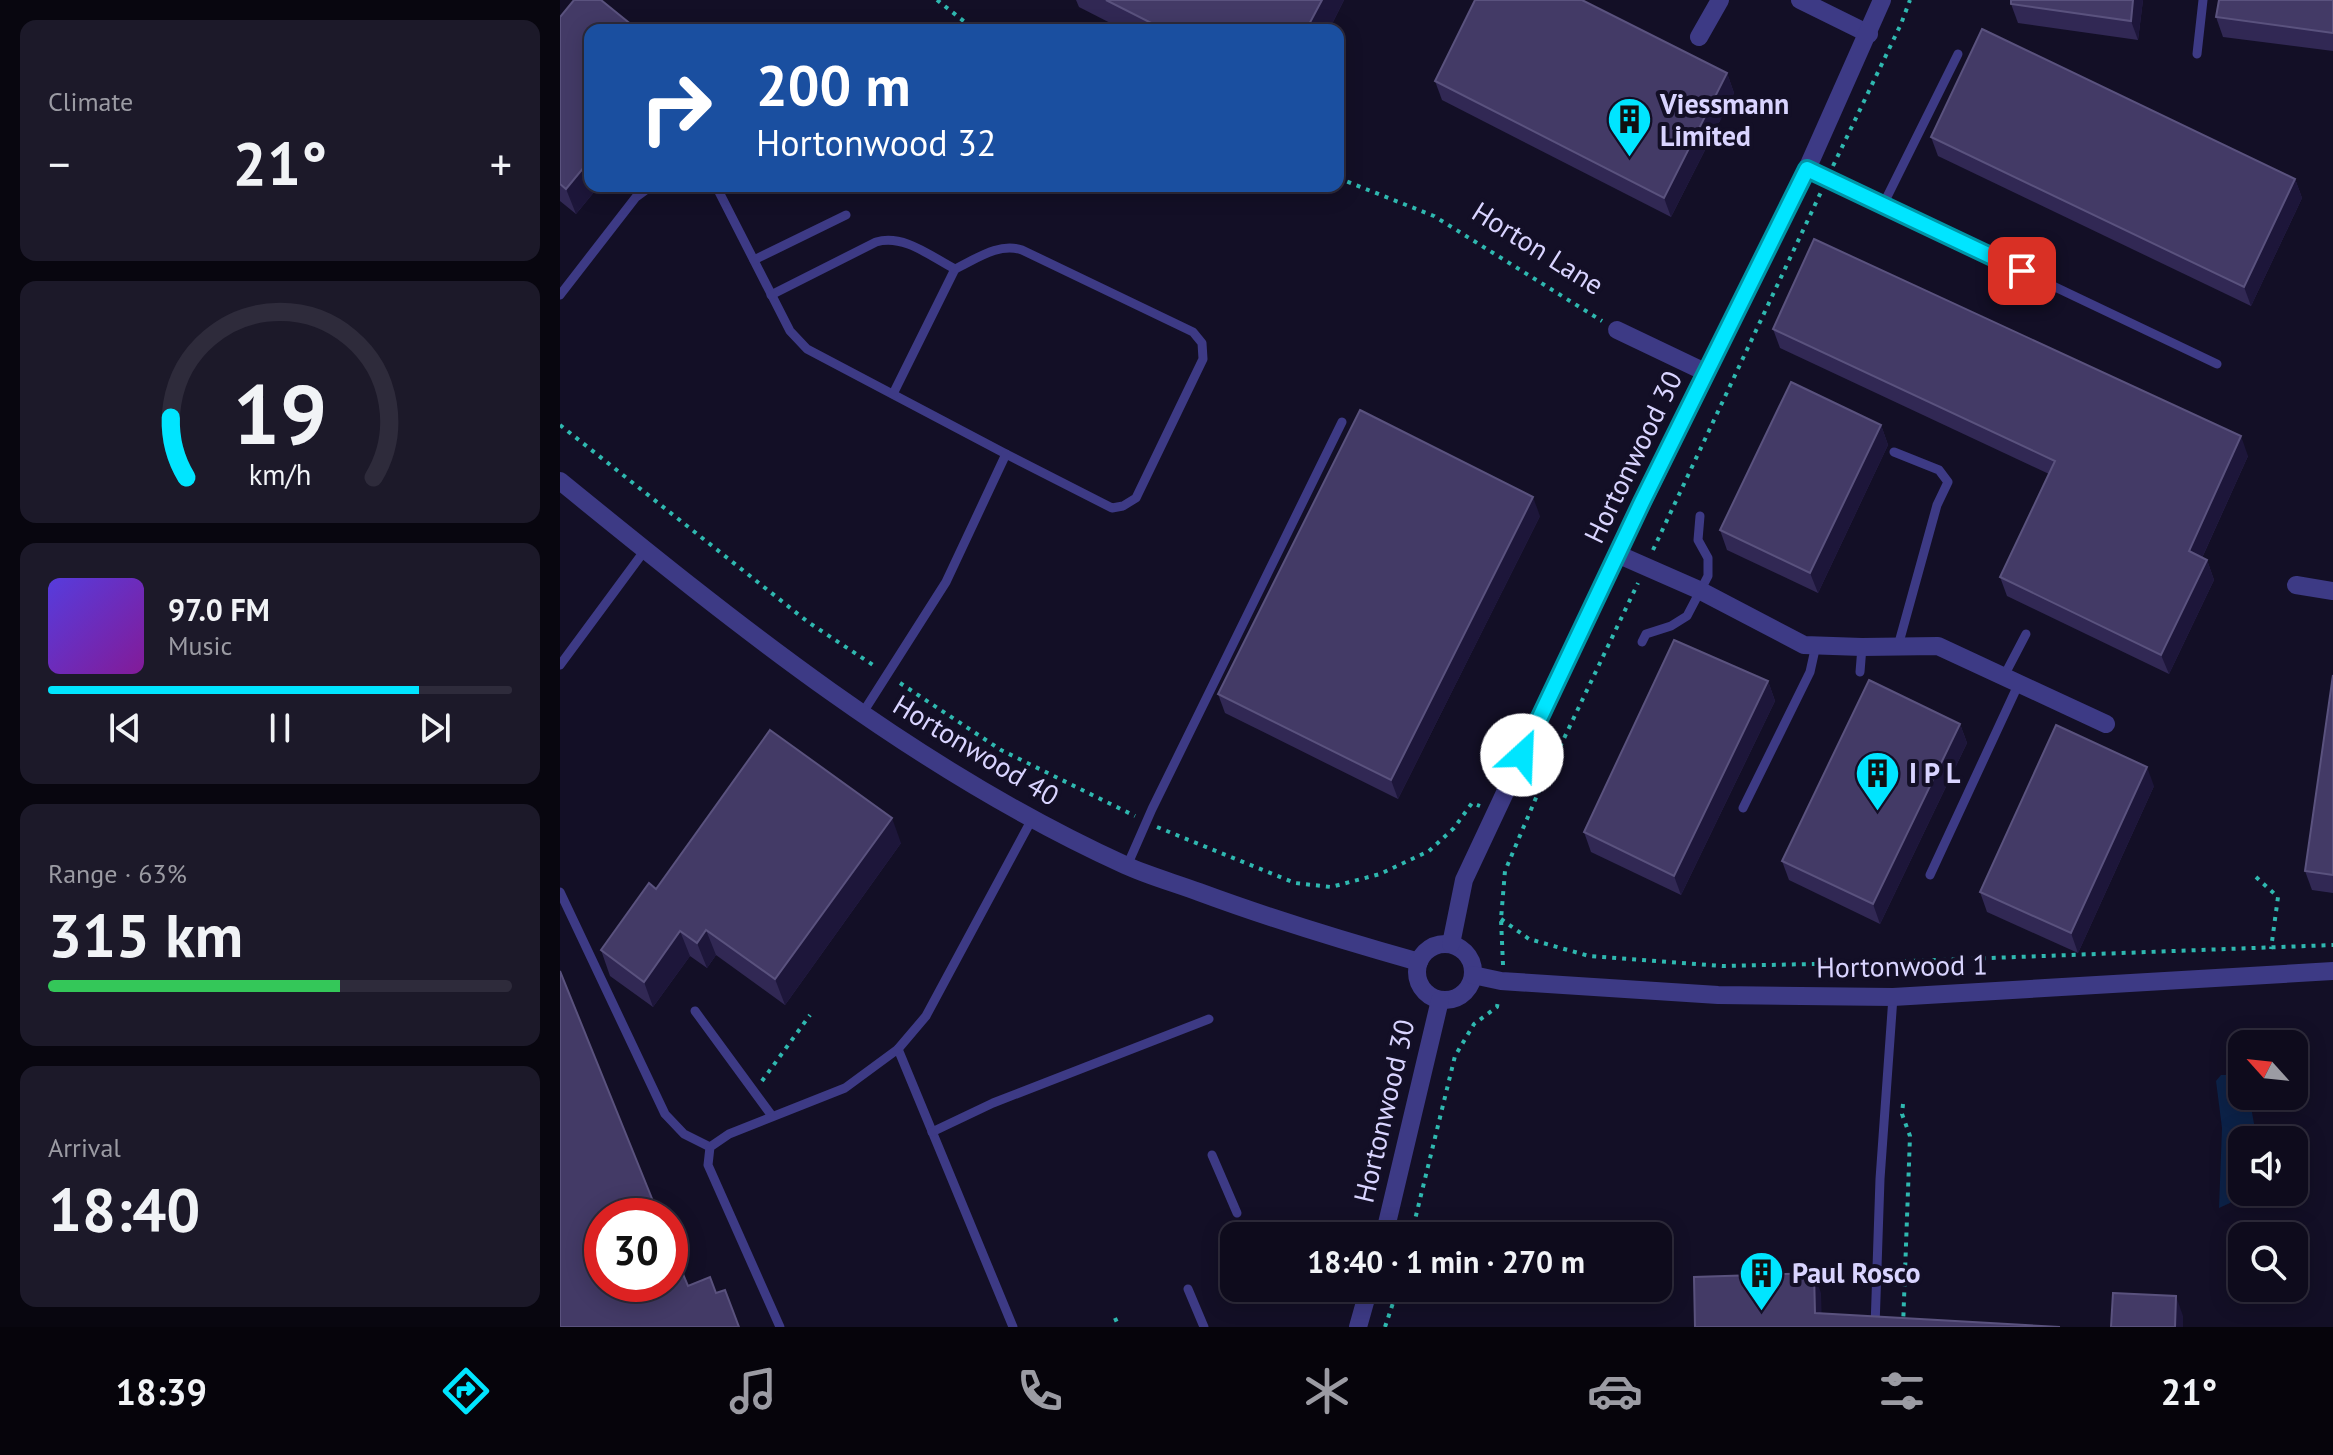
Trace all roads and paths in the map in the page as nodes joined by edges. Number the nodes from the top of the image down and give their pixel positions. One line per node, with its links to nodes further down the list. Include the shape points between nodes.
1 (937, 0): 7 (path)
2 (1720, 0): 9 (street)
3 (1800, 0): 8 (street)
4 (1882, 0): 8 (street, Hortonwood 30)
5 (1910, 0): 13 (path)
6 (2203, 0): 11 (lane)
7 (967, 24)
8 (1869, 34): 12 (street, Hortonwood 30)
9 (1699, 37)
10 (1958, 54): 17 (lane)
11 (2197, 54)
12 (1807, 169): 13 (lane); 25 (street, Hortonwood 30)
13 (1828, 179): 17 (lane); 33 (path)
14 (1344, 180): 23 (path, Horton Lane, via 1434,216)
15 (643, 192): 21 (lane)
16 (719, 192): 19 (lane)
17 (1883, 205): 24 (lane)
18 (846, 215): 19 (lane)
19 (754, 260): 22 (lane)
20 (955, 269): 22 (lane, via 898,239 888,239); 26 (lane); 30 (lane, via 1012,246 1193,332 1202,343 1203,359 1136,498 1123,506 1112,508)
21 (560, 295)
22 (771, 295): 26 (lane, via 790,331 807,349)
23 (1617, 330): 25 (street, Horton Lane)
24 (2217, 364)
25 (1705, 372): 35 (street, Hortonwood 30)
26 (893, 394): 30 (lane)
27 (1342, 422): 54 (lane)
28 (560, 425): 47 (path, via 808,622)
29 (1894, 452): 43 (lane, via 1939,470 1948,482)
30 (1006, 454): 47 (lane, via 946,582)
31 (560, 481): 34 (street, Hortonwood 40)
32 (1700, 516): 37 (lane, via 1698,540 1708,558 1708,576)
33 (1658, 540)
34 (645, 550): 45 (lane); 49 (street, Hortonwood 40)
35 (1617, 554): 37 (street); 62 (street, Hortonwood 30, via 1464,880)
36 (2296, 585): 38 (street)
37 (1699, 590): 41 (lane, via 1687,616 1646,634); 42 (street, via 1804,645)
38 (2333, 591)
39 (1628, 605): 56 (path)
40 (2026, 634): 48 (lane)
41 (1642, 642)
42 (1816, 645): 44 (street); 52 (lane, via 1810,672)
43 (1898, 646): 44 (street); 48 (street, via 1938,646)
44 (1862, 647): 46 (lane)
45 (560, 665)
46 (1860, 672)
47 (888, 675): 49 (lane); 54 (path, via 1001,750)
48 (2012, 680): 50 (street); 58 (lane)
49 (862, 714): 53 (street, Hortonwood 40)
50 (2106, 724)
51 (1481, 807): 54 (path, via 1472,803 1429,851 1380,874 1331,887 1295,883)
52 (1743, 808)
53 (1033, 819): 57 (street, Hortonwood 40); 75 (lane, via 926,1016)
54 (1147, 822): 57 (lane)
55 (1516, 822): 56 (path)
56 (1525, 827): 61 (path, via 1505,871)
57 (1127, 866): 66 (street, Hortonwood 40, via 1297,928)
58 (1930, 875)
59 (2256, 877): 64 (path, via 2278,897)
60 (560, 892): 80 (lane, via 665,1114 684,1134)
61 (1501, 919): 64 (path, via 1529,939 1589,956 1722,966); 65 (path)
62 (1451, 944): 66 (street, via 1435,945); 68 (street, via 1466,952)
63 (2333, 945): 64 (path)
64 (2271, 949)
65 (1504, 951)
66 (1419, 962): 70 (street, via 1423,990)
67 (2333, 971): 69 (street, Hortonwood 1)
68 (1473, 975): 69 (street, Hortonwood 1, via 1718,995); 70 (street, via 1466,992)
69 (1893, 997): 95 (lane)
70 (1440, 1000): 83 (street, Hortonwood 30)
71 (1497, 1007): 84 (path, via 1474,1024 1455,1056)
72 (695, 1011): 76 (lane)
73 (810, 1015): 76 (path)
74 (1209, 1019): 79 (lane)
75 (898, 1049): 78 (lane, via 845,1088); 79 (lane)
76 (755, 1092): 78 (lane)
77 (1903, 1100): 96 (path, via 1910,1136)
78 (772, 1116): 80 (lane)
79 (932, 1132): 90 (lane)
80 (710, 1147): 89 (lane, via 708,1165)
81 (1212, 1155): 82 (lane)
82 (1237, 1213)
83 (1387, 1222)
84 (1414, 1222)
85 (1188, 1289): 92 (lane)
86 (1365, 1302): 93 (street)
87 (1393, 1302): 94 (path)
88 (1115, 1318): 91 (path)
89 (780, 1327)
90 (1013, 1327)
91 (1119, 1327)
92 (1204, 1327)
93 (1358, 1327)
94 (1385, 1327)
95 (1875, 1327)
96 (1903, 1327)

